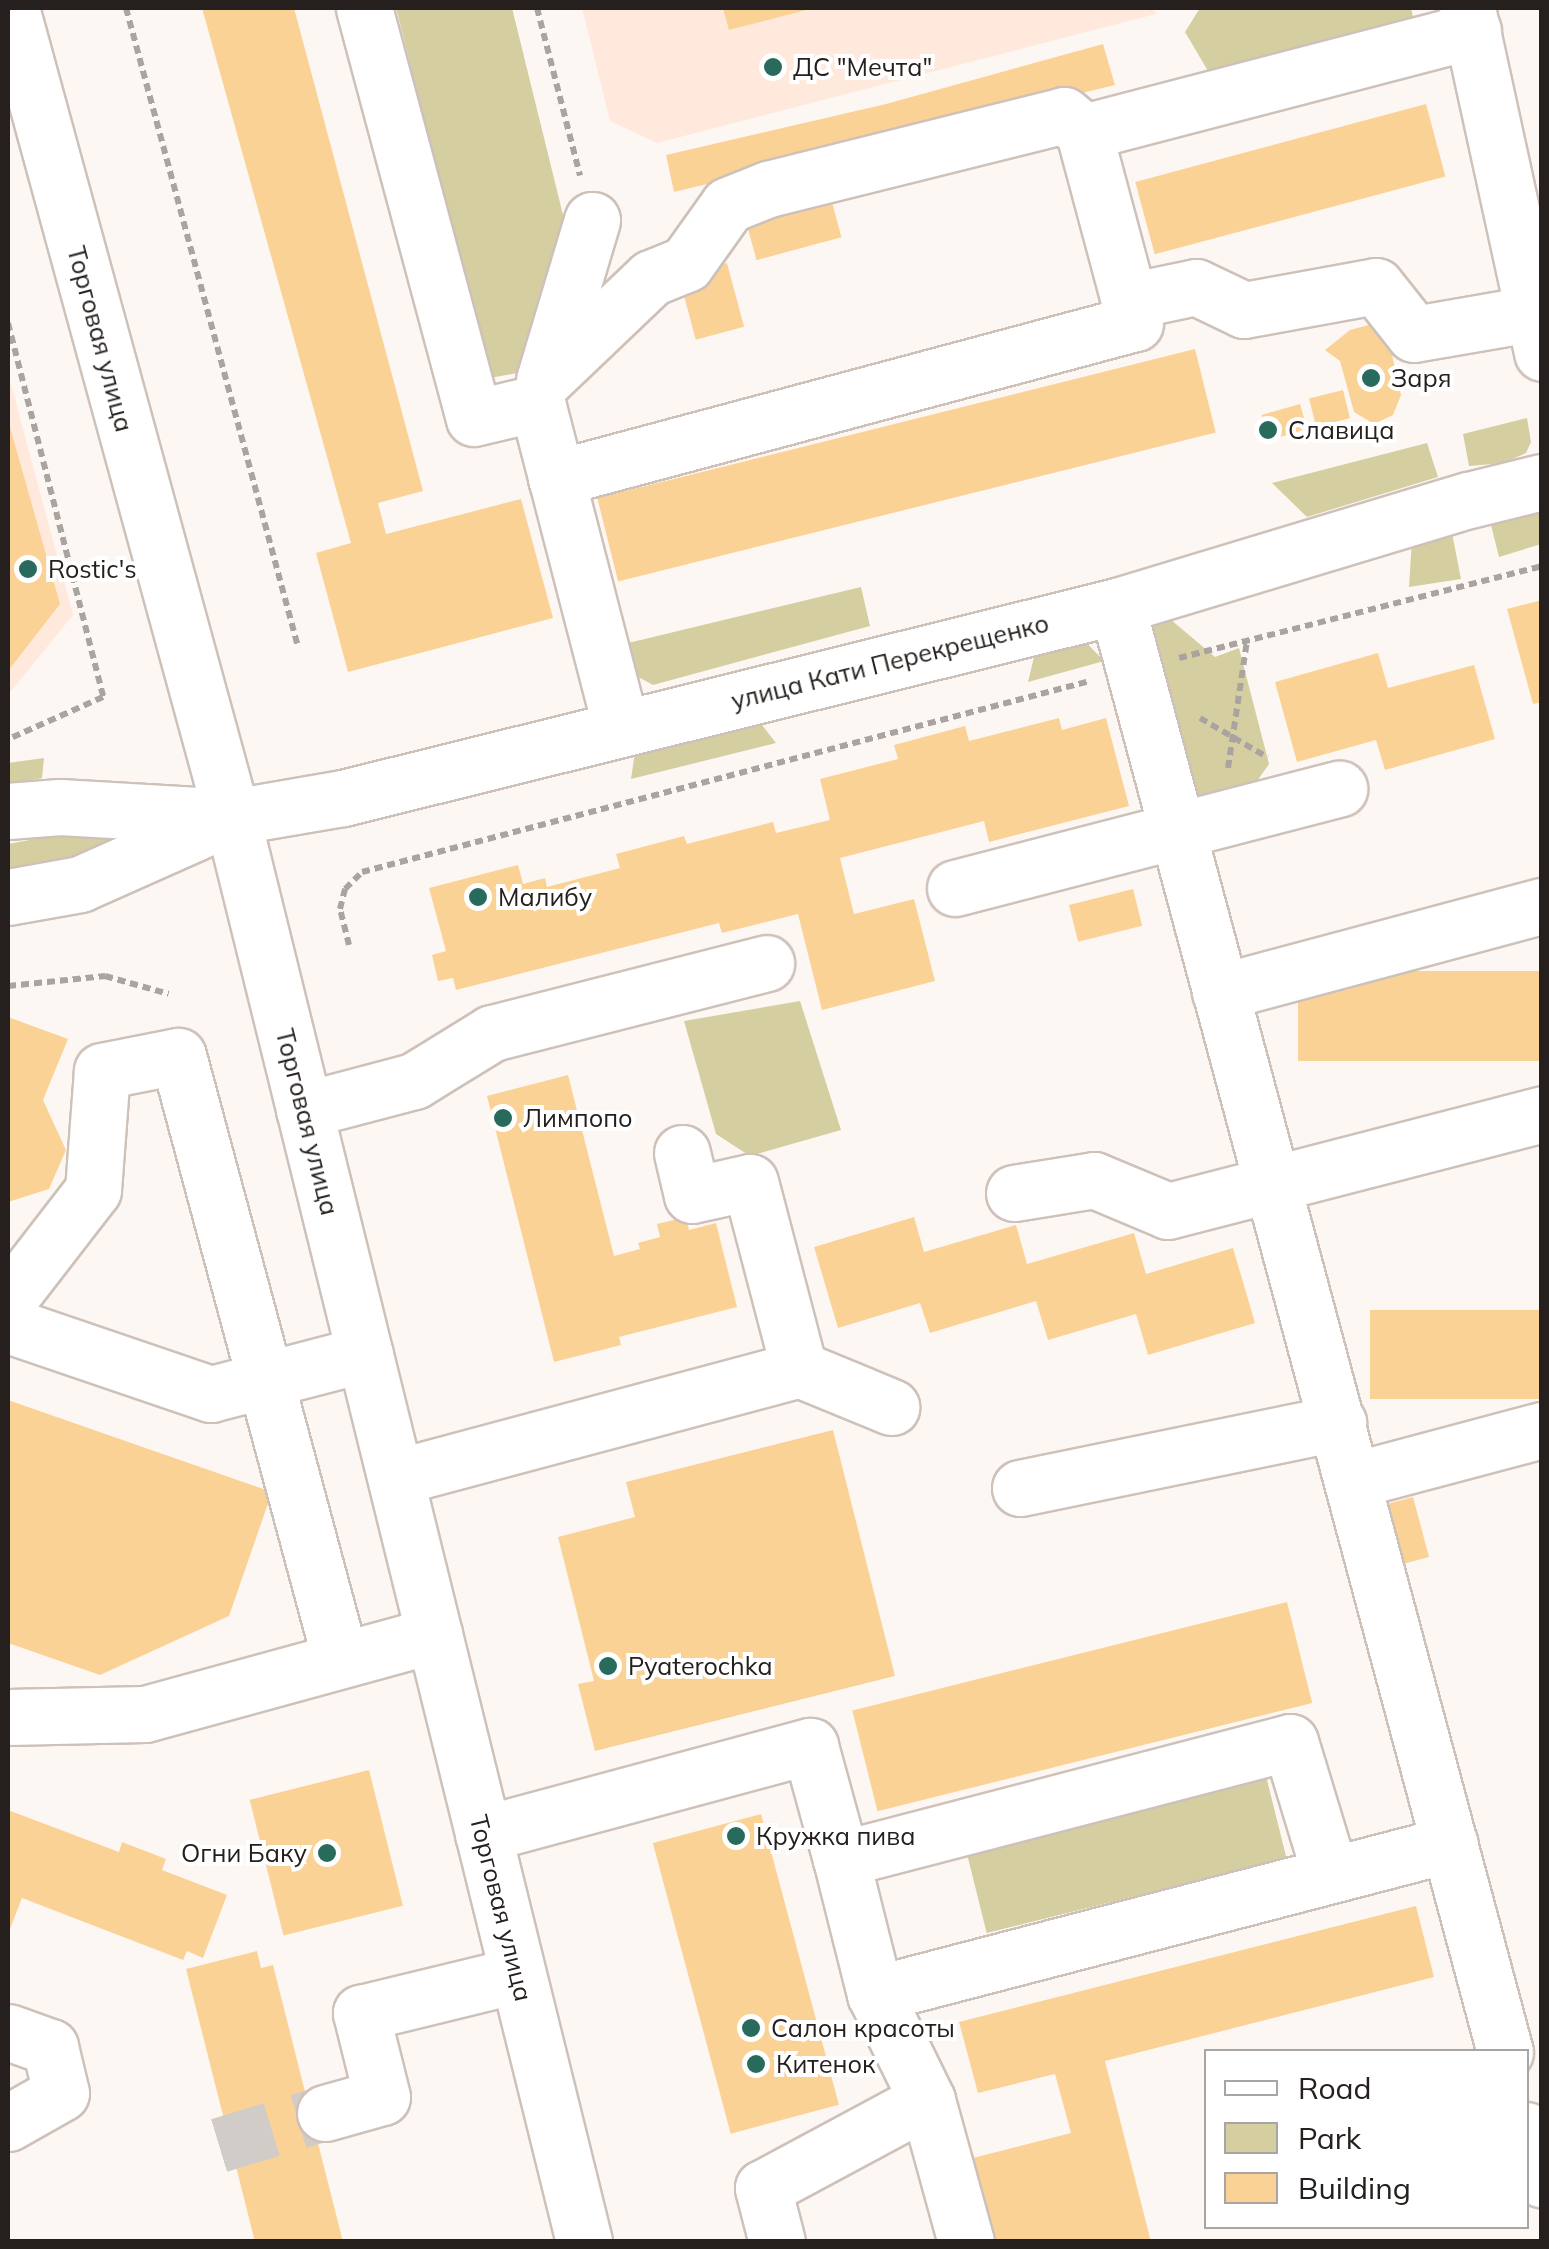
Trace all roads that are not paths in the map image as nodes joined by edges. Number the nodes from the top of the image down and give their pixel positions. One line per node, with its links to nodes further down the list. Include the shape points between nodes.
1 (364, 8): 9 (street, via 474,418)
2 (1470, 19): 4 (street); 6 (street)
3 (13, 34): 16 (street, Торговая улица)
4 (1084, 132): 7 (street); 9 (street, via 1064,115 768,189 728,205 686,264 651,278)
5 (592, 220): 9 (street)
6 (1530, 252): 8 (street)
7 (1129, 301): 8 (street, via 1196,287 1244,310 1376,286 1414,334); 10 (street, via 1135,323)
8 (1536, 334)
9 (541, 392): 10 (street)
10 (556, 478): 13 (street)
11 (1542, 482): 12 (street, улица Кати Перекрещенко)
12 (1117, 606): 13 (street, улица Кати Перекрещенко); 17 (street)
13 (621, 728): 16 (street, улица Кати Перекрещенко, via 343,798)
14 (1340, 789): 17 (street)
15 (8, 811): 16 (street, улица Кати Перекрещенко, via 60,807)
16 (232, 817): 19 (street, улица Кати Перекрещенко, via 80,884); 23 (street, Торговая улица)
17 (1176, 832): 18 (street); 22 (street)
18 (955, 888)
19 (8, 897)
20 (1542, 906): 22 (street)
21 (766, 963): 23 (street, via 492,1033 414,1082)
22 (1220, 992): 26 (street)
23 (304, 1110): 30 (street, Торговая улица)
24 (1542, 1114): 26 (street)
25 (682, 1153): 31 (street, via 692,1195 750,1182)
26 (1273, 1184): 27 (street, via 1168,1211 1094,1180); 34 (street)
27 (1014, 1193)
28 (8, 1300): 32 (street, via 93,1190 102,1071 178,1056)
29 (8, 1325): 32 (street, via 211,1394)
30 (365, 1354): 32 (street); 36 (street, Торговая улица)
31 (799, 1369): 33 (street); 36 (street)
32 (266, 1379): 40 (street)
33 (892, 1408)
34 (1338, 1423): 37 (street); 38 (street)
35 (1542, 1430): 37 (street)
36 (397, 1477): 39 (street, Торговая улица)
37 (1354, 1480): 43 (street)
38 (1020, 1488)
39 (434, 1635): 40 (street); 42 (street, Торговая улица)
40 (340, 1658): 41 (street, via 146,1714)
41 (8, 1717)
42 (483, 1834): 44 (street, via 810,1746); 46 (street, Торговая улица)
43 (1450, 1844): 45 (street); 49 (street)
44 (841, 1859): 45 (street, via 1290,1742); 47 (street)
45 (1330, 1874): 47 (street)
46 (517, 1976): 51 (street, via 360,2012 382,2097); 55 (street, Торговая улица)
47 (874, 1994): 50 (street)
48 (8, 2032): 52 (street, via 50,2047 60,2093)
49 (1505, 2049)
50 (927, 2100): 56 (street, via 763,2188); 57 (street)
51 (325, 2113)
52 (8, 2123)
53 (1529, 2139): 54 (street)
54 (1542, 2179)
55 (584, 2242)
56 (777, 2242)
57 (966, 2242)

